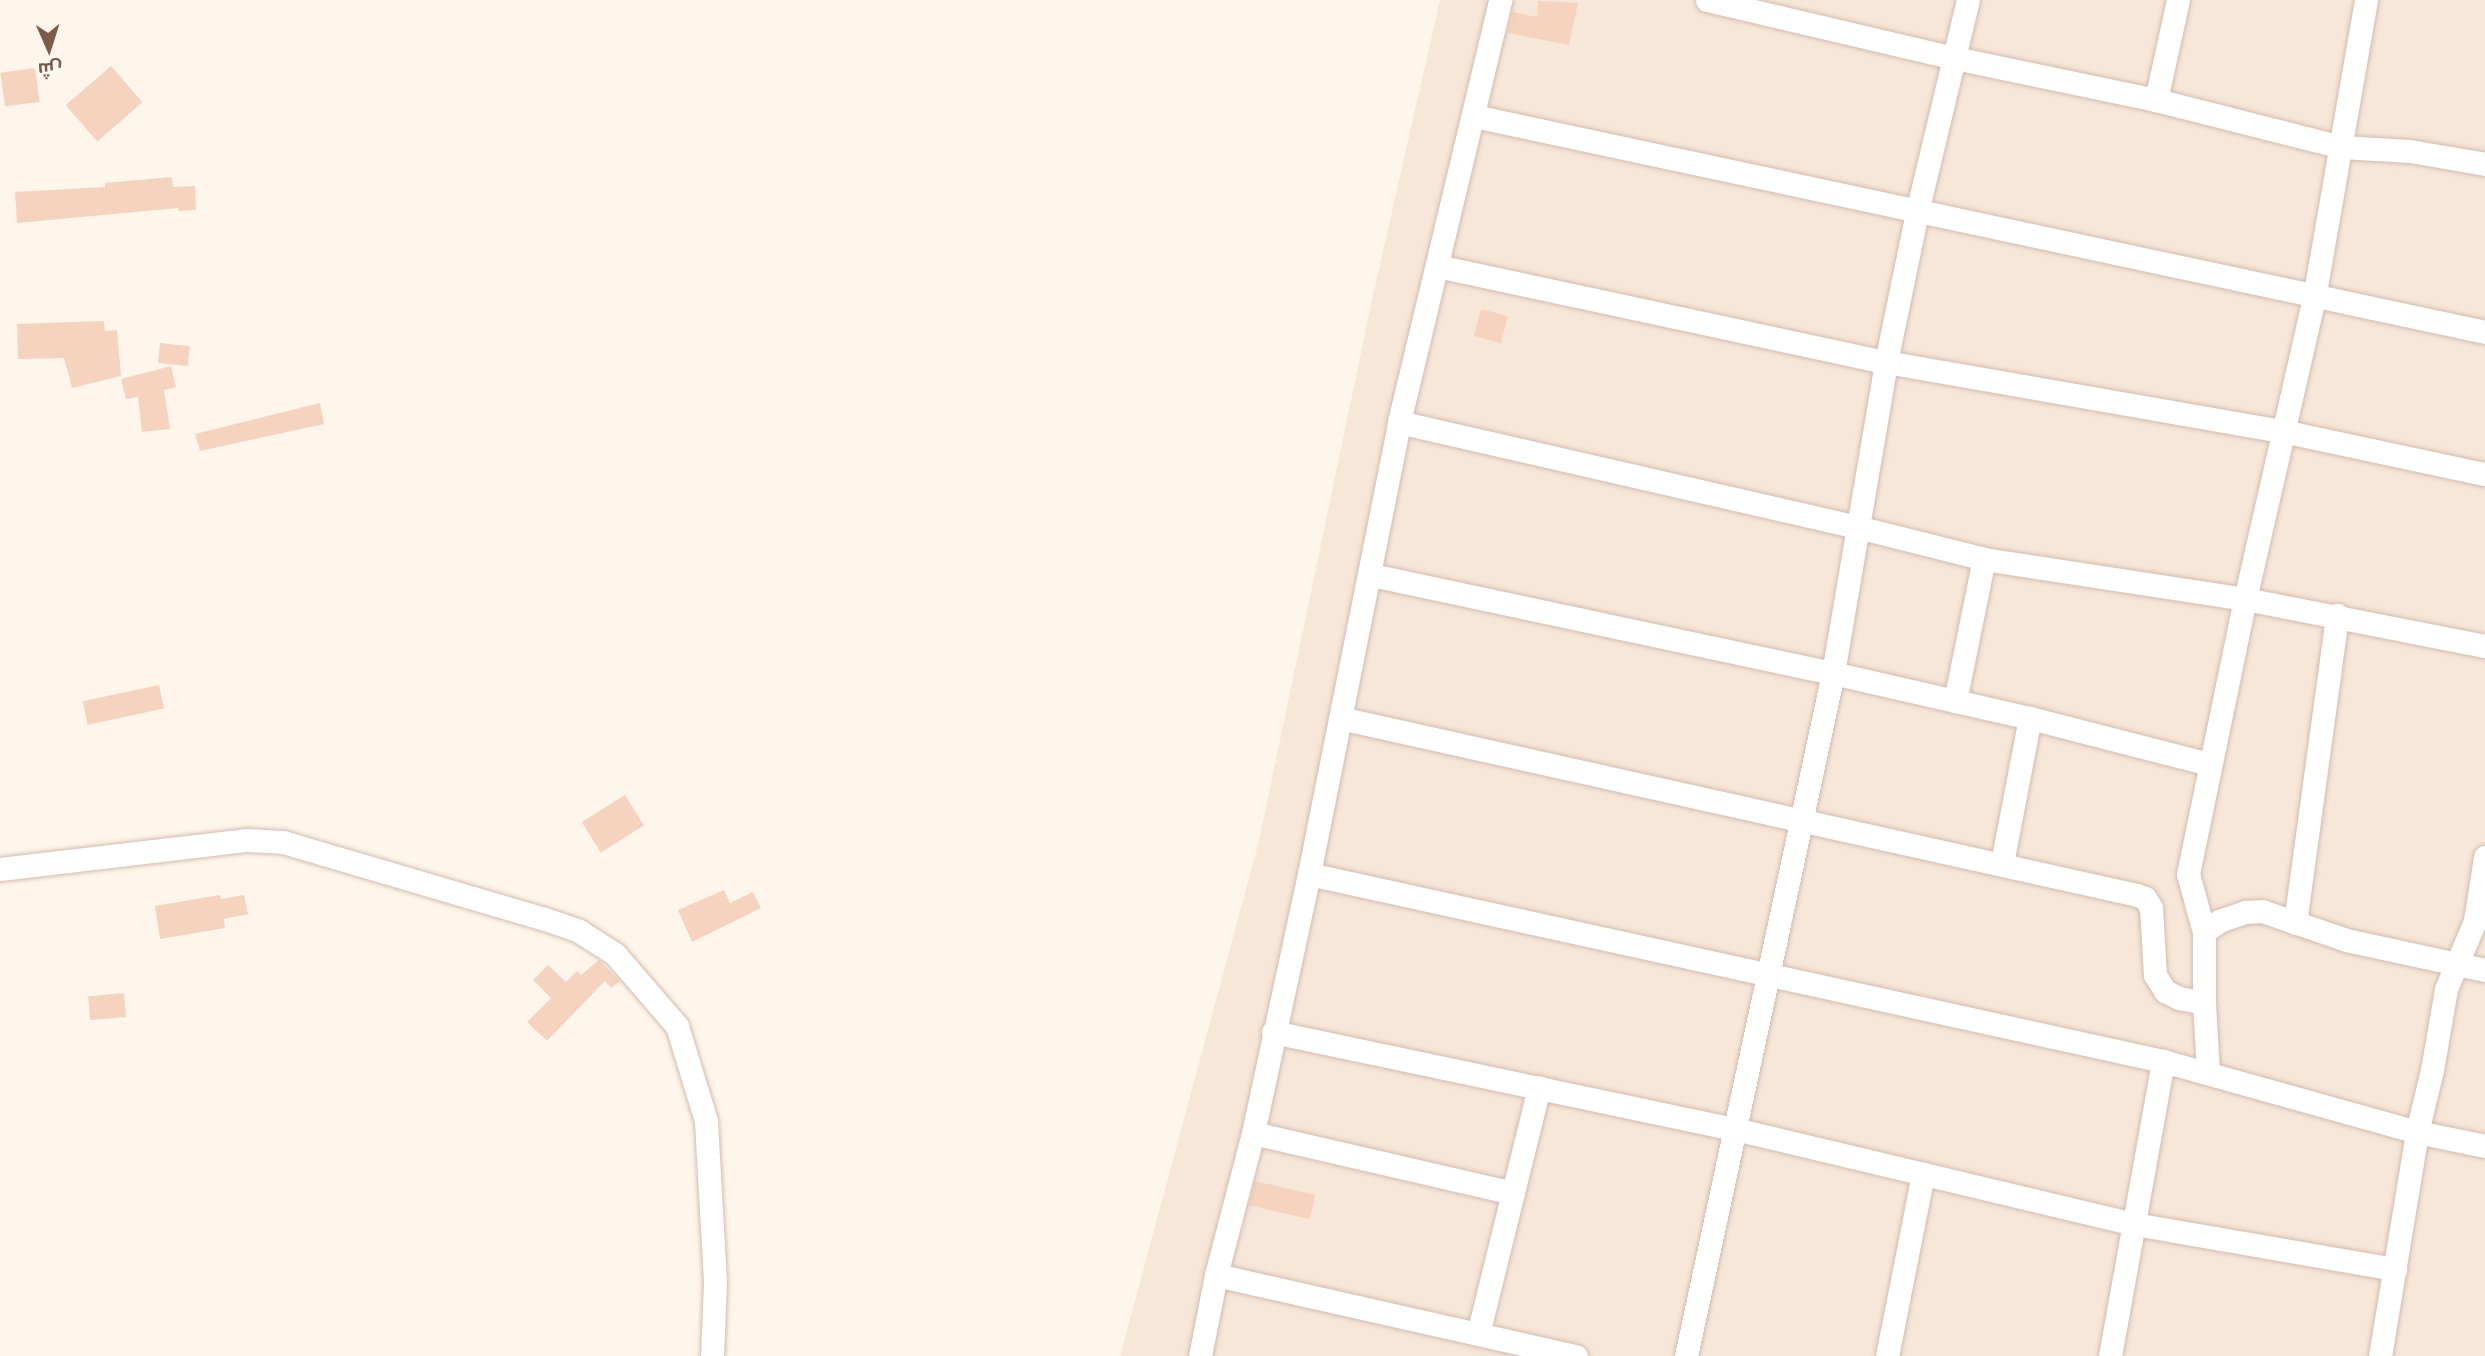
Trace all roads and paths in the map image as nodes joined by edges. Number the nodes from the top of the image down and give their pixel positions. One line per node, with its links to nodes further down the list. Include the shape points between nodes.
1 (1500, 0): 9 (street)
2 (1707, 0): 6 (street)
3 (1968, 0): 7 (street)
4 (2178, 0): 8 (street)
5 (2365, 0): 10 (street)
6 (1762, 6): 7 (street)
7 (1955, 58): 8 (street); 12 (street)
8 (2156, 100): 10 (street)
9 (1474, 116): 12 (street); 13 (street)
10 (2342, 147): 11 (street, via 2410,150); 14 (street)
11 (2485, 164)
12 (1917, 212): 14 (street); 16 (street)
13 (1437, 266): 16 (street); 17 (street)
14 (2314, 298): 15 (street); 18 (street)
15 (2485, 332)
16 (1886, 362): 18 (street); 20 (street)
17 (1399, 422): 20 (street); 22 (street)
18 (2282, 431): 19 (street); 23 (street)
19 (2485, 474)
20 (1857, 527): 21 (street); 26 (street)
21 (1984, 559): 23 (street); 27 (street)
22 (1371, 575): 26 (street); 28 (street)
23 (2245, 599): 24 (street); 30 (street)
24 (2337, 615): 25 (street); 36 (street)
25 (2485, 646)
26 (1833, 673): 27 (street); 31 (street)
27 (1955, 701): 29 (street)
28 (1339, 718): 31 (street); 35 (street)
29 (2030, 718): 30 (street); 33 (street)
30 (2210, 764): 37 (street, via 2188,874)
31 (1801, 819): 33 (street); 40 (street)
32 (2485, 857): 38 (street, via 2475,921)
33 (2002, 863): 41 (street, via 2145,898 2151,908 2155,975 2165,991)
34 (0, 869): 56 (street, via 247,840 283,842 542,918 579,931 615,954 677,1026 706,1121 715,1282)
35 (1309, 874): 40 (street); 42 (street)
36 (2295, 923): 37 (street, via 2282,915 2245,912); 38 (street, via 2346,940)
37 (2204, 932): 41 (street)
38 (2456, 965): 39 (street); 47 (street, via 2446,989)
39 (2485, 970)
40 (1768, 975): 43 (street); 46 (street)
41 (2204, 1003): 44 (street)
42 (1273, 1032): 45 (street); 48 (street)
43 (2163, 1061): 44 (street); 52 (street)
44 (2208, 1072): 47 (street)
45 (1539, 1087): 46 (street); 51 (street)
46 (1735, 1129): 50 (street); 59 (street)
47 (2417, 1132): 49 (street); 53 (street)
48 (1253, 1133): 51 (street); 54 (street)
49 (2485, 1146)
50 (1923, 1174): 52 (street); 60 (street)
51 (1513, 1193): 55 (street)
52 (2134, 1224): 53 (street); 61 (street)
53 (2395, 1269): 62 (street)
54 (1216, 1275): 55 (street); 57 (street)
55 (1478, 1334): 58 (street)
56 (712, 1356)
57 (1200, 1356)
58 (1576, 1356)
59 (1686, 1356)
60 (1887, 1356)
61 (2110, 1356)
62 (2380, 1356)

